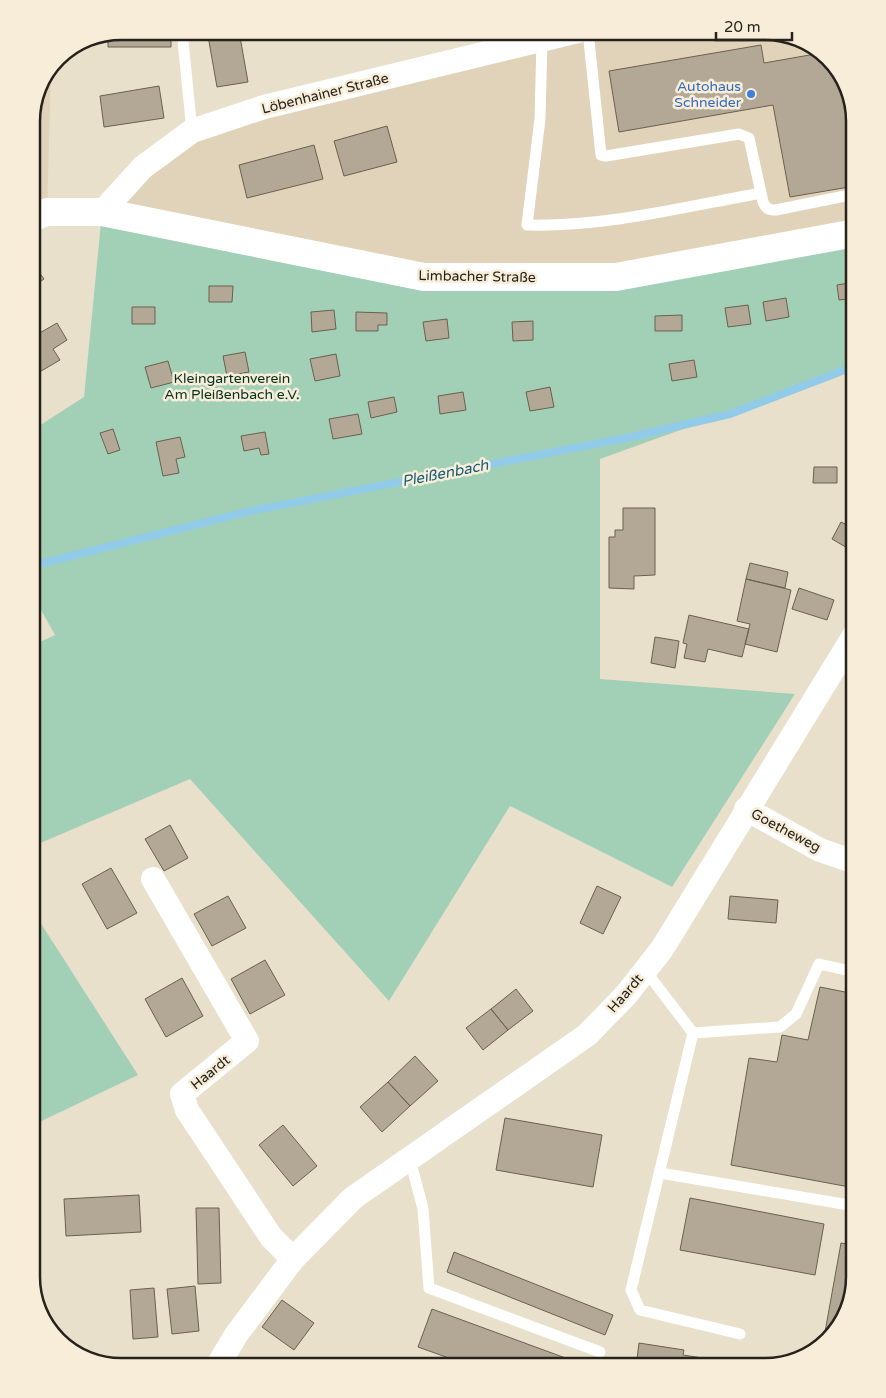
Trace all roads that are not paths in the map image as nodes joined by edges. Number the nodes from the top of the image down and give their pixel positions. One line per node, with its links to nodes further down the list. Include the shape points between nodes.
1 (183, 40): 5 (lane)
2 (540, 40): 5 (street, Löbenhainer Straße, via 264,107)
3 (560, 40): 6 (lane, via 540,119 527,225 606,222)
4 (589, 40): 6 (lane, via 601,155 745,135 749,138)
5 (192, 131): 8 (street, Löbenhainer Straße, via 143,167)
6 (761, 193): 7 (lane, via 766,208 776,210)
7 (846, 196)
8 (102, 212): 9 (street, Limbacher Straße); 10 (street, Limbacher Straße, via 424,277 616,277)
9 (40, 215)
10 (846, 235)
11 (846, 648): 12 (street, Haardt)
12 (746, 809): 13 (street, Goetheweg); 15 (street, Haardt, via 662,949)
13 (846, 863)
14 (153, 879): 21 (street, Haardt, via 247,1041 182,1094 187,1110 271,1237)
15 (645, 970): 17 (lane); 18 (street, Haardt, via 587,1035)
16 (846, 970): 17 (lane, via 819,964 796,1014 780,1026)
17 (693, 1033): 19 (lane)
18 (410, 1159): 21 (street, Haardt, via 353,1198); 23 (lane, via 423,1209 428,1288)
19 (660, 1173): 20 (lane); 22 (lane, via 631,1290 640,1310)
20 (846, 1204)
21 (293, 1259): 24 (street, Haardt)
22 (740, 1334)
23 (600, 1352)
24 (222, 1358)

